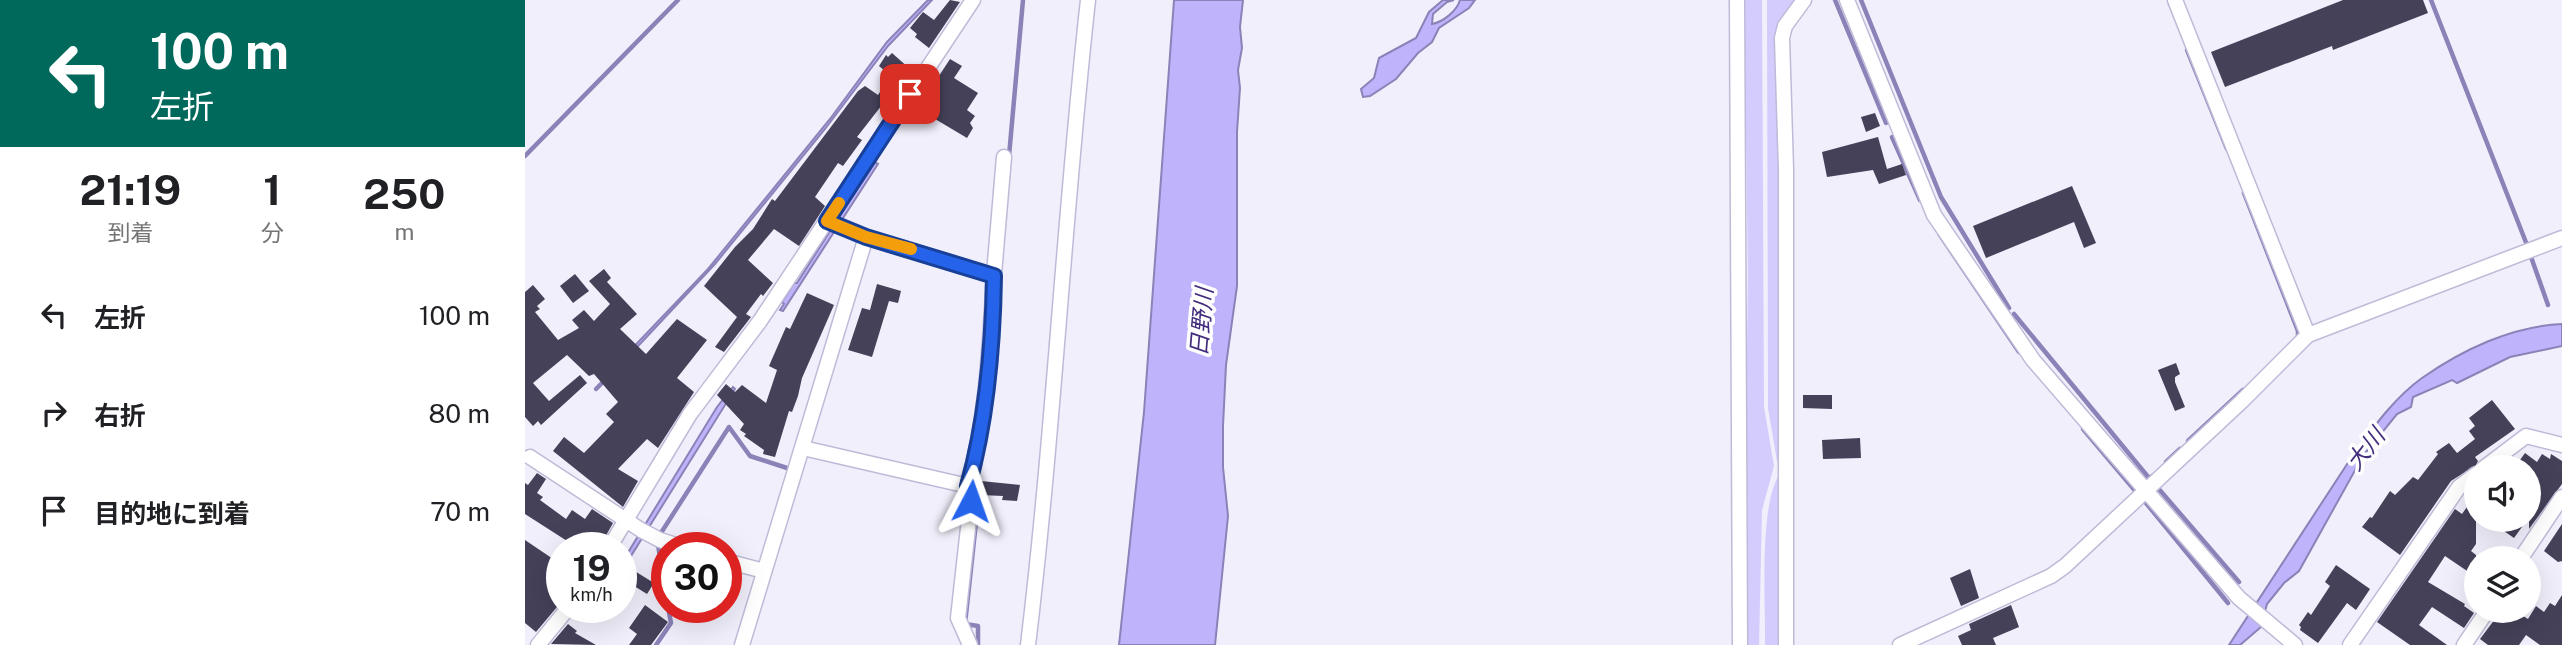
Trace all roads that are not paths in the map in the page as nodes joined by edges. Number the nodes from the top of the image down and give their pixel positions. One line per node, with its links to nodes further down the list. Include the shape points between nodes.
1 (973, 0): 8 (street)
2 (1088, 0): 32 (street)
3 (1737, 0): 33 (street)
4 (1804, 0): 34 (street, via 1782,38)
5 (1847, 0): 19 (street, via 1934,215 2033,360)
6 (2175, 0): 12 (street)
7 (1004, 157): 11 (street)
8 (833, 224): 9 (street); 21 (street, via 690,414)
9 (866, 237): 11 (street); 14 (street)
10 (2562, 238): 12 (street)
11 (994, 276): 18 (street, via 992,344)
12 (2308, 335): 19 (street)
13 (2562, 445): 15 (street, via 2526,436)
14 (803, 448): 18 (street); 26 (street)
15 (2501, 455)
16 (530, 457): 21 (street)
17 (2464, 483): 37 (street)
18 (968, 486): 31 (street, via 971,501 958,618)
19 (2147, 491): 35 (street, via 2051,576); 36 (street, via 2239,598)
20 (2562, 497): 24 (street)
21 (627, 519): 22 (street); 23 (street)
22 (619, 532)
23 (651, 534)
24 (2530, 546)
25 (742, 565): 26 (street)
26 (764, 571): 30 (street)
27 (556, 623): 29 (street)
28 (2479, 623): 38 (street)
29 (538, 645)
30 (742, 645)
31 (970, 645)
32 (1028, 645)
33 (1740, 645)
34 (1786, 645)
35 (1900, 645)
36 (2295, 645)
37 (2350, 645)
38 (2464, 645)

